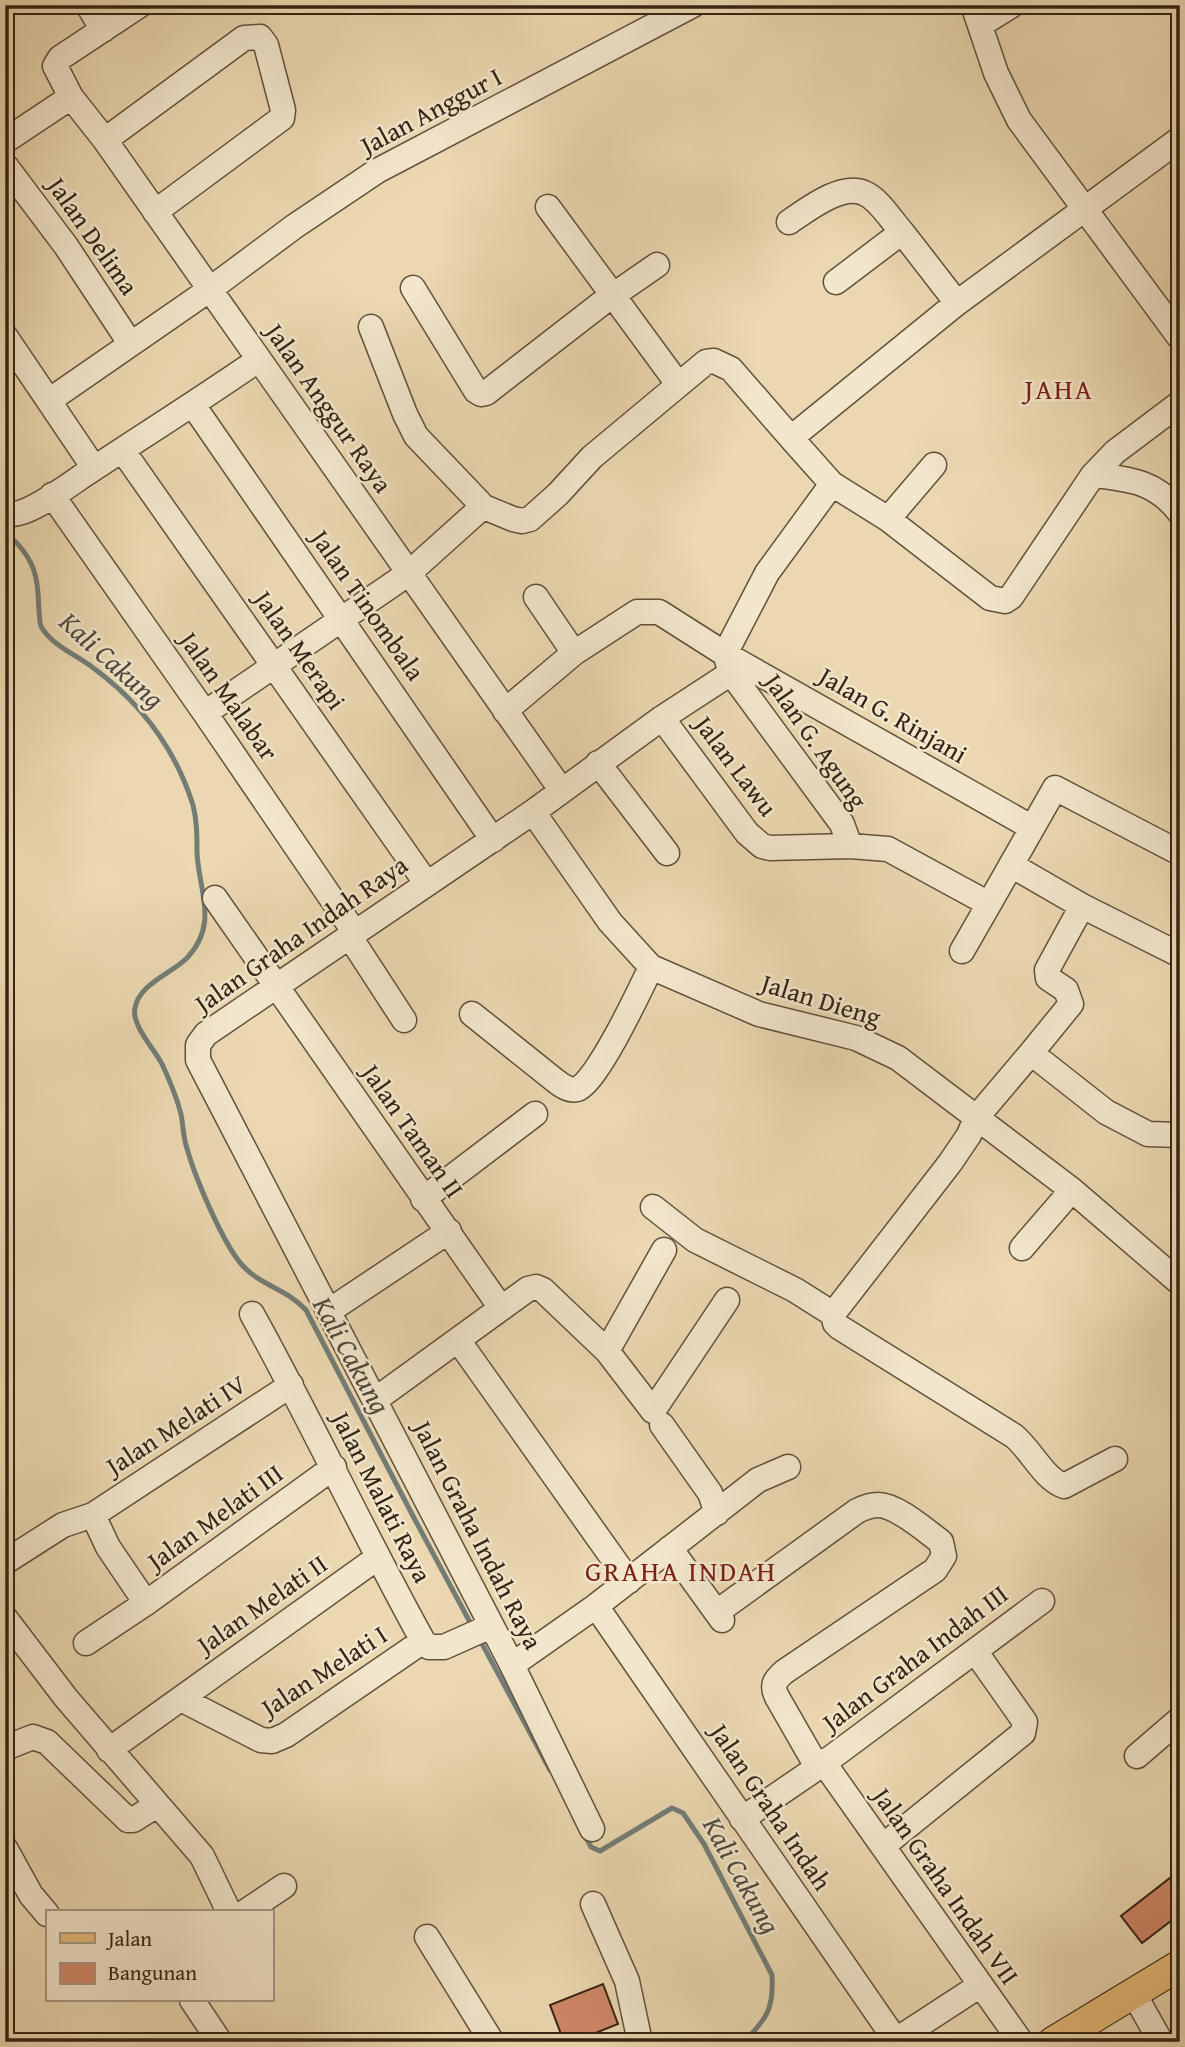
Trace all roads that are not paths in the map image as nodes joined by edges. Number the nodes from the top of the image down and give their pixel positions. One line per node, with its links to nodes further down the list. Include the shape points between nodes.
1 (88, 5): 6 (street)
2 (140, 5): 6 (street)
3 (693, 5): 20 (street, Jalan Anggur I, via 377,172)
4 (1012, 5): 5 (street)
5 (976, 15): 13 (street, via 1012,109)
6 (103, 30): 7 (street, Jalan Anggur Raya, via 55,66)
7 (71, 97): 9 (street, Jalan Anggur Raya); 10 (street)
8 (1180, 139): 13 (street)
9 (105, 140): 14 (street, Jalan Anggur Raya); 14 (street, via 244,38 260,37 266,45 282,118)
10 (5, 141)
11 (5, 165): 26 (street, Jalan Delima)
12 (548, 207): 21 (street)
13 (1084, 209): 22 (street); 25 (street)
14 (155, 212): 20 (street, Jalan Anggur Raya)
15 (789, 222): 16 (street, via 832,195 852,191 873,200)
16 (902, 232): 18 (street); 22 (street)
17 (657, 265): 21 (street)
18 (836, 282)
19 (413, 288): 21 (street, via 481,394)
20 (209, 290): 26 (street, Jalan Anggur I); 27 (street, Jalan Anggur Raya)
21 (614, 295): 28 (street)
22 (957, 303): 32 (street)
23 (371, 327): 39 (street, via 416,436)
24 (5, 336): 29 (street)
25 (1180, 338)
26 (130, 343): 29 (street, Jalan Anggur I)
27 (258, 360): 31 (street); 43 (street, Jalan Anggur Raya)
28 (678, 384): 32 (street, via 706,362 723,364); 39 (street, via 592,457 530,519 522,521)
29 (50, 400): 35 (street)
30 (1180, 403): 36 (street, via 1115,452)
31 (193, 405): 33 (street); 45 (street, Jalan Tinombala)
32 (790, 438): 37 (street)
33 (123, 451): 35 (street); 48 (street, Jalan Merapi)
34 (934, 465): 42 (street)
35 (94, 468): 38 (street)
36 (1093, 475): 41 (street, via 1144,483); 42 (street, via 1005,601 990,598)
37 (832, 484): 42 (street); 47 (street, via 767,573)
38 (52, 495): 40 (street, via 18,515); 50 (street, Jalan Malabar)
39 (479, 505): 43 (street, via 478,511)
40 (6, 510)
41 (1180, 513)
42 (888, 519)
43 (409, 573): 45 (street); 49 (street, Jalan Anggur Raya)
44 (536, 597): 46 (street)
45 (342, 620): 48 (street); 58 (street, Jalan Tinombala)
46 (574, 653): 47 (street, Jalan G. Rinjani, via 638,611 659,612); 49 (street, Jalan G. Rinjani)
47 (728, 663): 51 (street, Jalan Graha Indah Raya); 55 (street, Jalan G. Rinjani); 59 (street, Jalan G. Agung, via 842,824)
48 (275, 665): 50 (street); 63 (street, Jalan Merapi)
49 (506, 711): 53 (street, Jalan Anggur Raya)
50 (205, 713): 67 (street, Jalan Malabar)
51 (662, 718): 52 (street, Jalan Graha Indah Raya); 59 (street, Jalan Lawu, via 754,841 770,848)
52 (598, 763): 53 (street, Jalan Graha Indah Raya); 60 (street)
53 (562, 791): 54 (street, Jalan Graha Indah Raya)
54 (534, 812): 58 (street, Jalan Graha Indah Raya); 70 (street, Jalan Dieng, via 610,922)
55 (1031, 827): 56 (street, via 1055,788); 62 (street)
56 (1138, 831): 57 (street); 61 (street)
57 (1180, 838)
58 (493, 840): 63 (street, Jalan Graha Indah Raya)
59 (850, 846): 65 (street, Jalan Lawu, via 888,849)
60 (667, 853)
61 (1180, 853)
62 (1011, 865): 65 (street); 66 (street)
63 (427, 884): 67 (street, Jalan Graha Indah Raya)
64 (215, 898): 71 (street, Jalan Taman II)
65 (989, 904): 68 (street)
66 (1082, 905): 69 (street); 74 (street, via 1047,970 1048,978 1066,989 1071,1004)
67 (353, 935): 71 (street, Jalan Graha Indah Raya); 73 (street, Jalan Malabar)
68 (962, 951)
69 (1180, 955)
70 (651, 967): 72 (street, via 614,1042 584,1086 576,1090 557,1082); 76 (street, Jalan Dieng, via 760,1014 856,1038 898,1058)
71 (277, 988): 79 (street, Jalan Taman II); 87 (street, Jalan Graha Indah Raya, via 206,1034 198,1045 198,1060)
72 (472, 1014)
73 (404, 1020)
74 (1031, 1053): 76 (street); 77 (street, via 1106,1112 1148,1134)
75 (535, 1114): 79 (street)
76 (976, 1118): 78 (street, Jalan Dieng); 89 (street, via 950,1163)
77 (1180, 1135)
78 (1072, 1190): 82 (street); 84 (street, Jalan Dieng)
79 (424, 1199): 81 (street, Jalan Taman II)
80 (653, 1207): 89 (street, via 695,1240)
81 (449, 1231): 86 (street, Jalan Taman II); 87 (street)
82 (1022, 1248)
83 (664, 1250): 91 (street)
84 (1180, 1283)
85 (726, 1300): 94 (street)
86 (501, 1308): 90 (street); 91 (street, via 536,1287)
87 (329, 1311): 93 (street, Jalan Graha Indah Raya)
88 (252, 1314): 92 (street, Jalan Malati Raya)
89 (834, 1314): 95 (street, via 839,1327 1014,1436 1055,1483 1073,1483)
90 (458, 1340): 93 (street); 103 (street)
91 (607, 1351): 94 (street)
92 (291, 1385): 96 (street, Jalan Malati Raya); 99 (street, Jalan Melati IV)
93 (375, 1400): 108 (street, Jalan Graha Indah Raya)
94 (658, 1418): 98 (street, via 710,1493)
95 (1115, 1459)
96 (334, 1467): 101 (street, Jalan Malati Raya); 105 (street, Jalan Melati III)
97 (788, 1467): 98 (street, via 758,1480)
98 (717, 1513): 100 (street)
99 (93, 1515): 102 (street, Jalan Melati IV, via 63,1525); 105 (street, Jalan Melati III, via 108,1547)
100 (670, 1548): 103 (street); 118 (street, Jalan Graha Indah VII, via 720,1616 857,1511 870,1506 893,1508 941,1542 944,1556 935,1570 774,1682 777,1697 813,1758)
101 (377, 1558): 110 (street, Jalan Malati Raya); 113 (street, Jalan Melati II)
102 (5, 1562)
103 (629, 1581): 106 (street)
104 (1042, 1601): 111 (street, Jalan Graha Indah III)
105 (146, 1603): 109 (street)
106 (596, 1606): 112 (street); 120 (street, Jalan Graha Indah)
107 (5, 1618): 116 (street)
108 (484, 1629): 110 (street); 112 (street, Jalan Graha Indah Raya)
109 (86, 1643)
110 (434, 1644): 113 (street, Jalan Melati I, via 272,1741 261,1740)
111 (975, 1651): 118 (street, Jalan Graha Indah III); 122 (street, via 1025,1723 1023,1733)
112 (512, 1665): 121 (street, Jalan Graha Indah Raya)
113 (181, 1699): 116 (street, Jalan Melati II)
114 (1180, 1719): 117 (street)
115 (5, 1748): 119 (street, via 33,1737 47,1742 128,1820)
116 (109, 1750): 119 (street)
117 (1137, 1756)
118 (824, 1763): 120 (street, Jalan Graha Indah III); 122 (street, Jalan Graha Indah VII)
119 (158, 1805): 126 (street, via 202,1856)
120 (742, 1818): 135 (street, Jalan Graha Indah)
121 (592, 1829)
122 (883, 1846): 131 (street, Jalan Graha Indah VII)
123 (5, 1847): 128 (street)
124 (284, 1886): 127 (street)
125 (593, 1904): 134 (street, via 627,1980)
126 (228, 1910)
127 (248, 1910)
128 (46, 1913)
129 (427, 1937): 137 (street)
130 (1180, 1965): 132 (main road)
131 (979, 1986): 135 (street); 138 (street, Jalan Graha Indah VII)
132 (1133, 1992): 139 (main road); 140 (street)
133 (193, 2002): 136 (street)
134 (639, 2041)
135 (896, 2041)
136 (220, 2042)
137 (492, 2042)
138 (1021, 2042)
139 (1053, 2042)
140 (1161, 2042)

